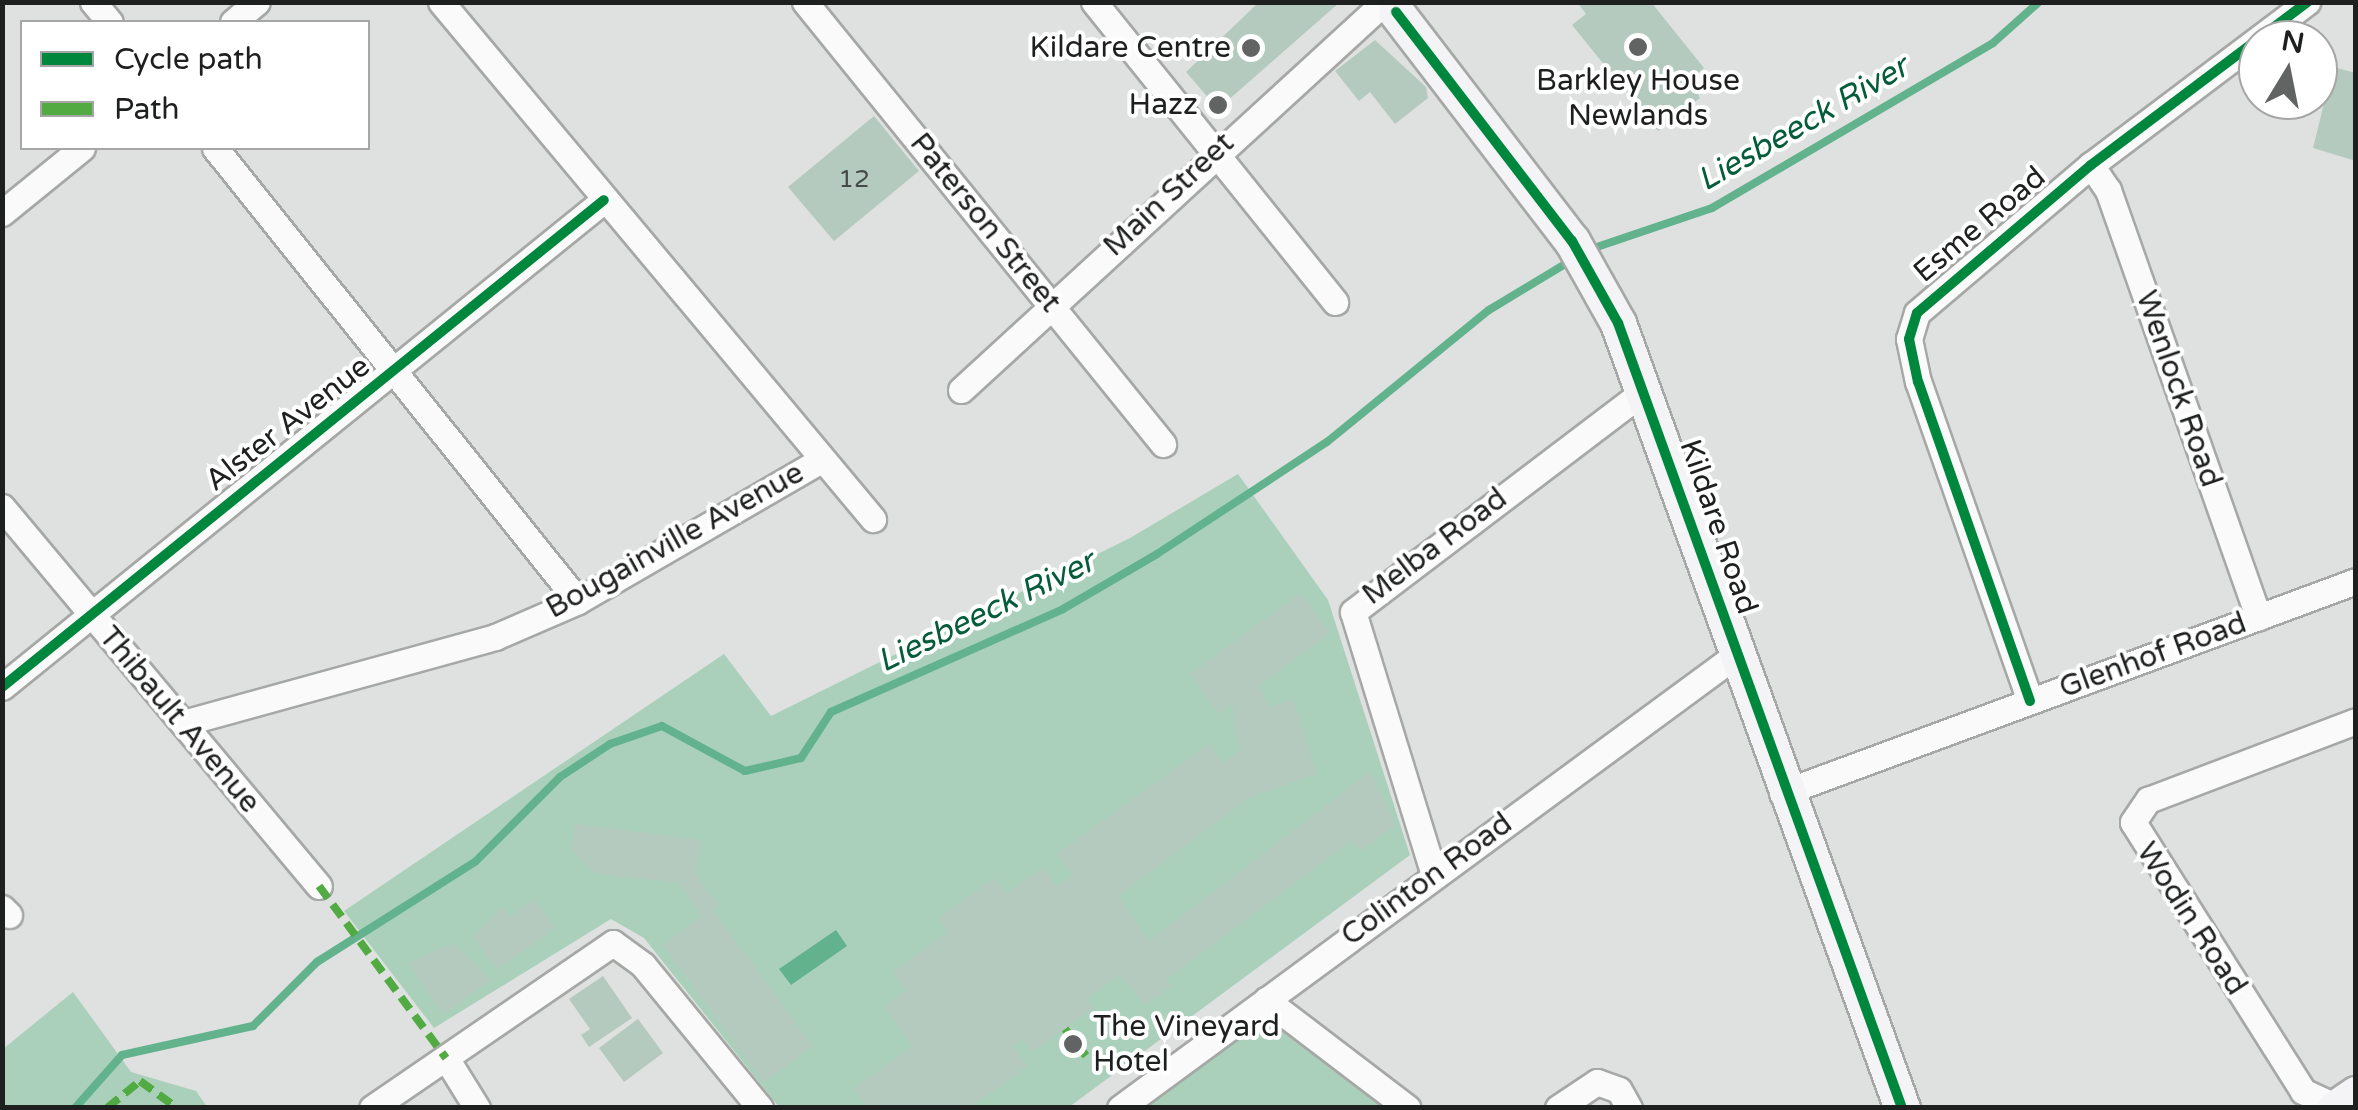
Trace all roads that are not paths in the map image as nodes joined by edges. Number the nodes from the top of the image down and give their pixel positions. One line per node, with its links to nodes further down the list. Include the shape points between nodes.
1 (257, 2): 7 (street)
2 (442, 2): 12 (street)
3 (805, 2): 15 (street, Paterson Street)
4 (2307, 2): 11 (street, Esme Road)
5 (1396, 5): 10 (street, Main Street); 18 (street, Kildare Road, via 1572,241)
6 (1108, 7): 10 (street)
7 (234, 20)
8 (80, 150): 13 (street)
9 (217, 150): 16 (street)
10 (1215, 152): 14 (street); 15 (street, Main Street)
11 (2090, 164): 26 (street, Wenlock Road, via 2108,190); 29 (street, Esme Road, via 1926,300 1909,339)
12 (604, 200): 16 (street, Alster Avenue); 20 (street)
13 (2, 213)
14 (1335, 302)
15 (1051, 304): 17 (street, Main Street); 19 (street, Paterson Street)
16 (397, 371): 24 (street); 25 (street, Alster Avenue)
17 (961, 390)
18 (1644, 391): 27 (street, Kildare Road); 33 (street, Melba Road, via 1352,612)
19 (1163, 444)
20 (821, 460): 22 (street); 24 (street, Bougainville Avenue)
21 (2, 507): 25 (street, Thibault Avenue)
22 (873, 518)
23 (2356, 581): 26 (street, Glenhof Road)
24 (578, 601): 31 (street, Bougainville Avenue, via 422,660)
25 (90, 616): 28 (street, Alster Avenue); 31 (street, Thibault Avenue)
26 (2258, 617): 29 (street, Glenhof Road)
27 (1736, 655): 32 (street, Kildare Road); 33 (street, Colinton Road)
28 (2, 687)
29 (2030, 701): 32 (street, Glenhof Road)
30 (2356, 720): 38 (street, Wodin Road, via 2148,800 2133,822 2303,1091)
31 (183, 722): 34 (street, Thibault Avenue)
32 (1782, 793): 46 (street, Kildare Road)
33 (1434, 875): 35 (street, Colinton Road)
34 (319, 886)
35 (1266, 1000): 42 (street, Colinton Road); 43 (street)
36 (446, 1058): 39 (street); 40 (street); 41 (street, via 599,948 625,945)
37 (2356, 1094): 38 (street)
38 (2337, 1107)
39 (372, 1108)
40 (477, 1108)
41 (760, 1108)
42 (1120, 1108)
43 (1408, 1108)
44 (1558, 1108): 45 (street, via 1597,1082 1619,1090)
45 (1628, 1108)
46 (1902, 1108)

